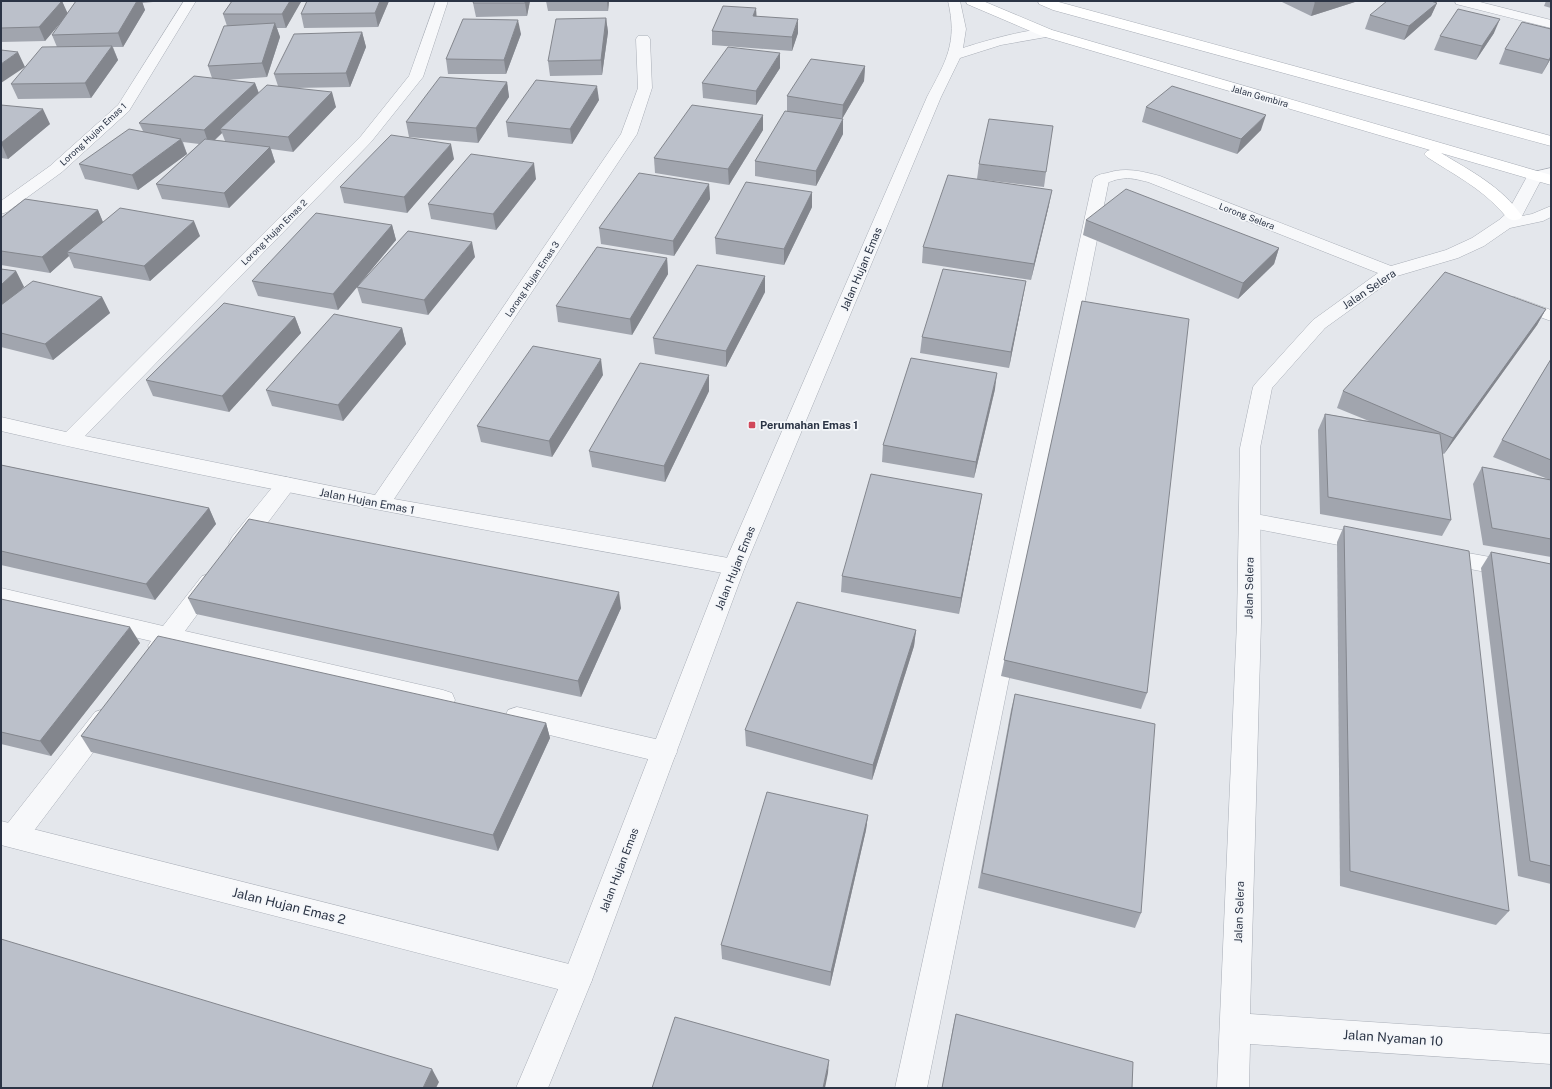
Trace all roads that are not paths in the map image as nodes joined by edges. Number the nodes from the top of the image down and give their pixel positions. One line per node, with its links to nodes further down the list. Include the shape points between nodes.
1 (190, 1): 15 (street, Lorong Hujan Emas 1, via 124,108 56,169)
2 (442, 1): 24 (street, Lorong Hujan Emas 2, via 416,77 366,139)
3 (954, 1): 10 (street, Jalan Hujan Emas, via 960,29)
4 (972, 1): 8 (main road, Jalan Gembira)
5 (1044, 1): 12 (main road, via 1058,7)
6 (1461, 1): 7 (street)
7 (1551, 24)
8 (1047, 33): 10 (street, via 983,45); 11 (main road, Jalan Gembira)
9 (643, 39): 26 (street, Lorong Hujan Emas 3, via 645,88 629,134)
10 (956, 55): 30 (street, Jalan Hujan Emas, via 934,98)
11 (1404, 138): 13 (main road, Jalan Gembira); 17 (main road, via 1481,184 1499,199)
12 (1551, 140)
13 (1543, 174): 14 (main road, Jalan Gembira); 17 (street, Jalan Selera)
14 (1551, 180)
15 (1, 209)
16 (1551, 211): 17 (street, Jalan Selera, via 1537,218)
17 (1510, 220): 18 (street, Jalan Selera, via 1478,242 1452,254)
18 (1415, 264): 19 (street, Jalan Selera); 20 (street)
19 (1391, 272): 27 (street, Jalan Selera, via 1319,324 1263,387 1250,448); 44 (street, Lorong Selera, via 1154,179 1131,173 1117,174 1101,180)
20 (1444, 275)
21 (1501, 297): 22 (street)
22 (1551, 316)
23 (1, 424): 24 (street, Jalan Hujan Emas 1)
24 (70, 440): 25 (street, Jalan Hujan Emas 1)
25 (286, 484): 26 (street, Jalan Hujan Emas 1); 33 (street)
26 (380, 504): 30 (street, Jalan Hujan Emas 1)
27 (1250, 521): 28 (street); 41 (street, Jalan Selera)
28 (1389, 546)
29 (1420, 552): 31 (street)
30 (734, 567): 38 (street, Jalan Hujan Emas)
31 (1551, 576)
32 (1, 597): 33 (street)
33 (168, 636): 34 (street); 35 (street)
34 (149, 661)
35 (463, 704)
36 (115, 705): 39 (street)
37 (494, 712): 38 (street)
38 (664, 752): 40 (street, Jalan Hujan Emas)
39 (7, 834): 40 (street, Jalan Hujan Emas 2)
40 (577, 980): 43 (street, Jalan Hujan Emas)
41 (1235, 1028): 42 (street, Jalan Nyaman 10); 45 (street, Jalan Selera)
42 (1551, 1049)
43 (532, 1088)
44 (911, 1088)
45 (1233, 1088)

